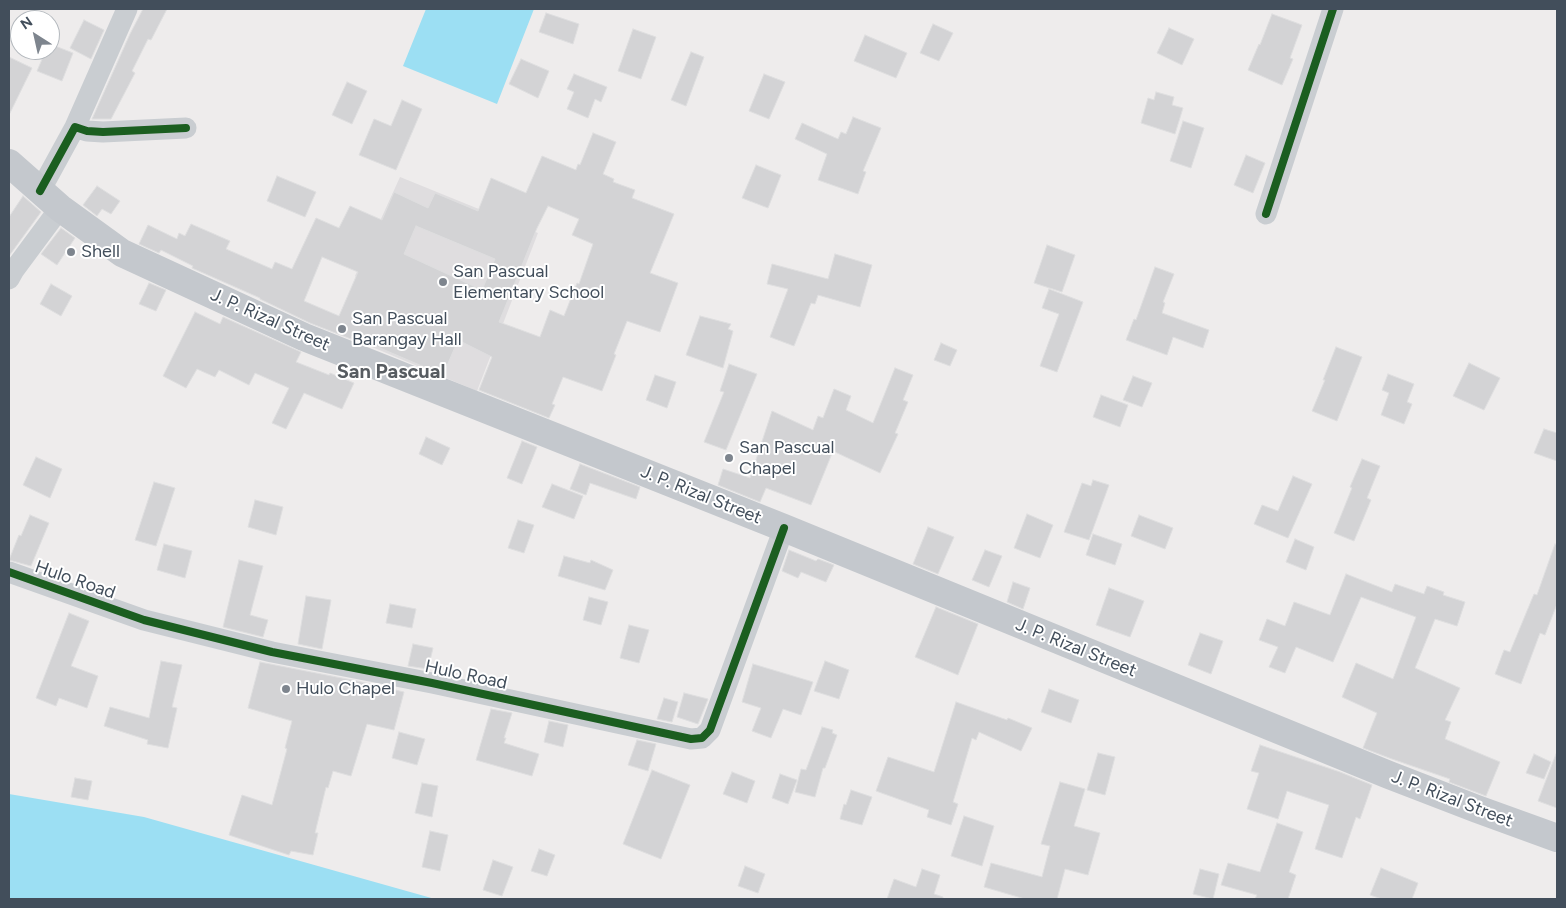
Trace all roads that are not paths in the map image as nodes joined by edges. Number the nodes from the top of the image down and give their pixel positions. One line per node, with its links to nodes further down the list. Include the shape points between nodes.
1 (127, 9): 3 (street)
2 (1333, 9): 7 (street)
3 (74, 127): 4 (street, via 103,132); 6 (street)
4 (186, 128)
5 (9, 164): 6 (main road, J. P. Rizal Street)
6 (50, 200): 8 (street); 9 (main road, J. P. Rizal Street, via 122,252 304,337)
7 (1266, 214)
8 (9, 279)
9 (784, 528): 10 (street, Hulo Road, via 710,730 702,738 691,739 272,652 144,620); 11 (main road, J. P. Rizal Street, via 1389,775)
10 (9, 572)
11 (1557, 838)

